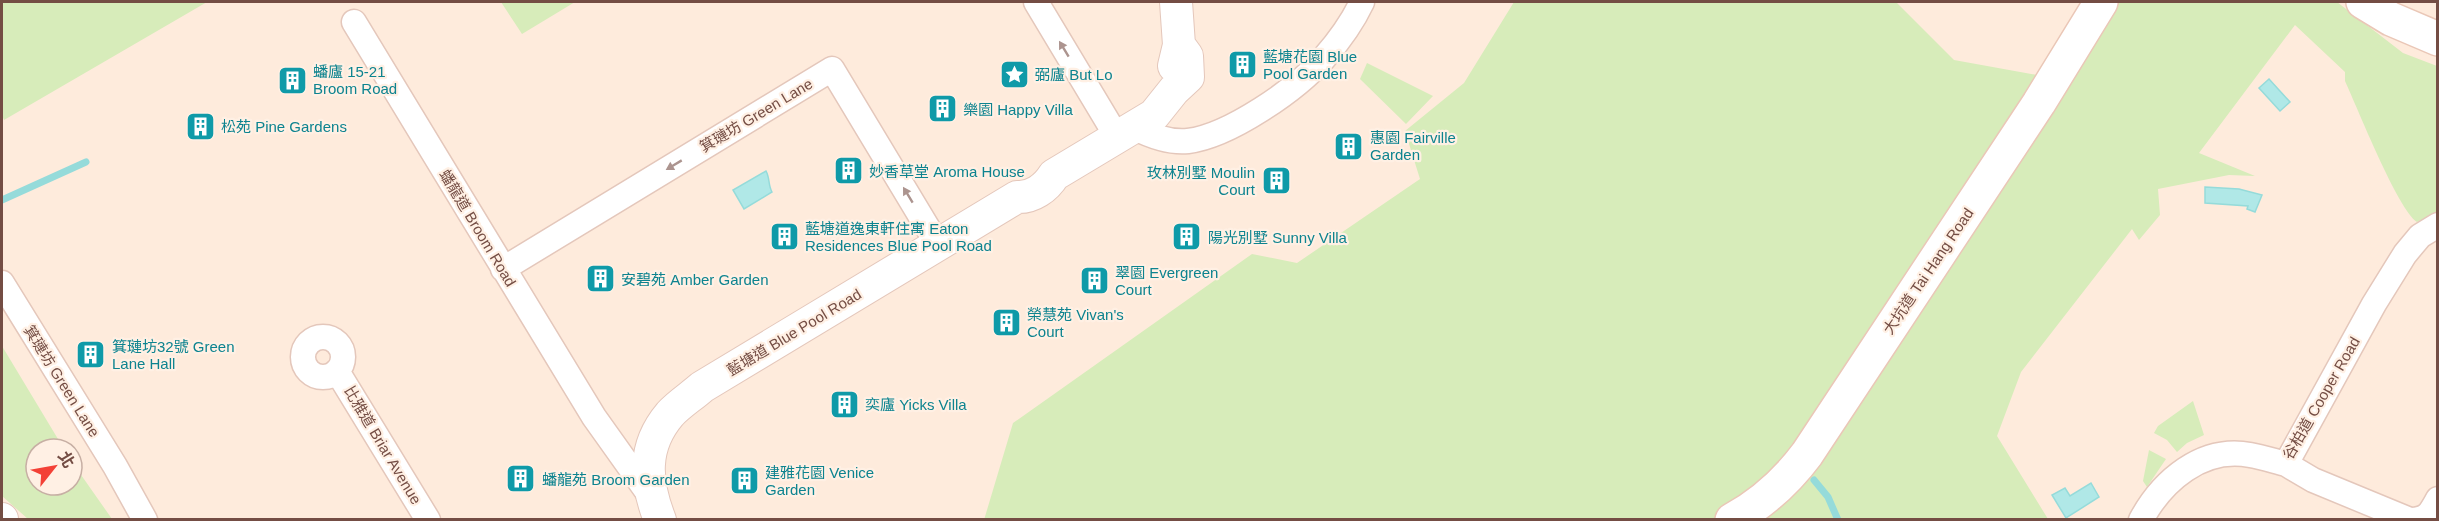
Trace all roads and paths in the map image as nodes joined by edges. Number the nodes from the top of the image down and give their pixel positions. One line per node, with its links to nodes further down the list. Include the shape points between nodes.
1 (1036, 2): 8 (street, one-way to 1)
2 (1176, 2): 8 (street, 藍塘道 Blue Pool Road, via 1179,45 1186,56 1188,77 1154,115)
3 (1362, 2): 8 (street, via 1323,59 1286,92 1223,130 1187,141)
4 (2101, 2): 21 (main road, 大坑道 Tai Hang Road, via 2039,103 1807,454 1781,485)
5 (2363, 2): 7 (main road)
6 (354, 22): 11 (street, 蟠龍道 Broom Road)
7 (2438, 39)
8 (1126, 133): 10 (street, 藍塘道 Blue Pool Road, via 1054,175 1049,184 1027,197 1017,197 987,227)
9 (2438, 225): 16 (street, 谷柏道 Cooper Road, via 2420,236 2405,254)
10 (938, 245): 11 (street, 箕璉坊 Green Lane, one-way to 11, via 832,69); 15 (street, 藍塘道 Blue Pool Road, via 702,387 670,414)
11 (503, 269): 14 (street, 蟠龍道 Broom Road)
12 (2, 283): 19 (street, 箕璉坊 Green Lane, via 126,478)
13 (337, 371): 20 (street, 比雅道 Briar Avenue)
14 (605, 433): 15 (street); 18 (street, 蟠龍道 Broom Road)
15 (649, 452): 18 (street, 藍塘道 Blue Pool Road)
16 (2286, 464): 22 (street, 谷柏道 Cooper Road, via 2248,454 2206,458 2180,472); 23 (street, via 2313,480)
17 (2438, 499): 23 (street, via 2429,515)
18 (656, 508)
19 (145, 519)
20 (428, 519)
21 (1732, 519)
22 (2141, 519)
23 (2411, 519)

